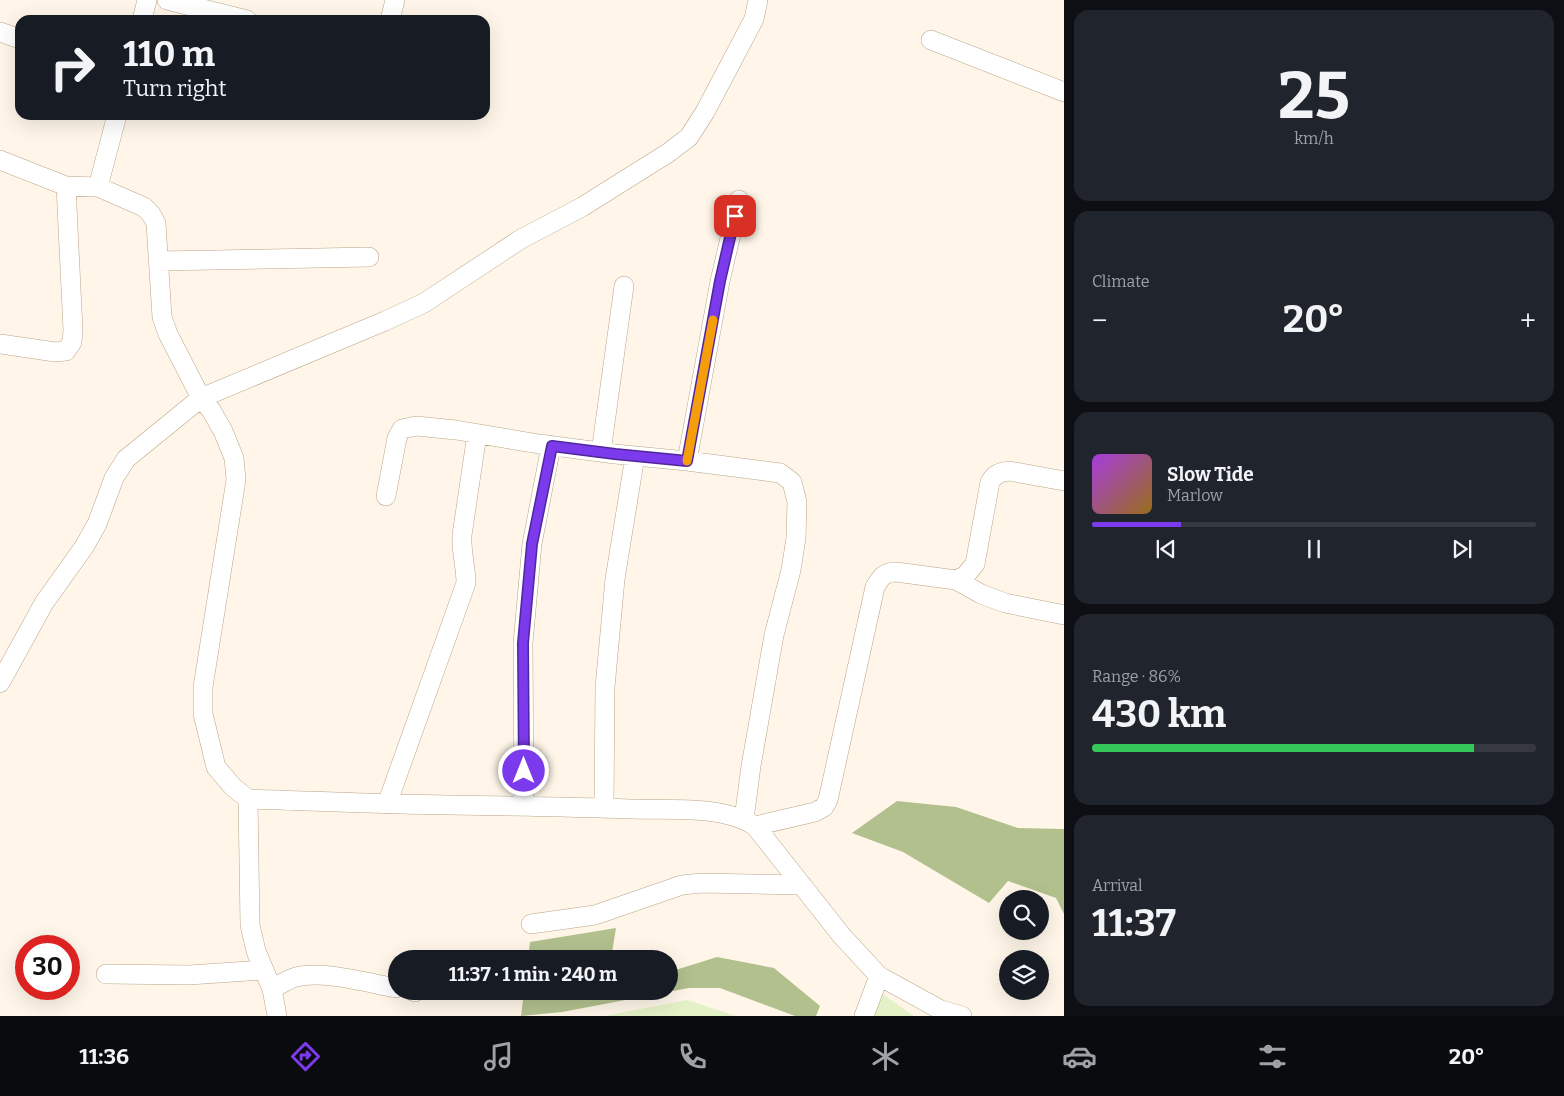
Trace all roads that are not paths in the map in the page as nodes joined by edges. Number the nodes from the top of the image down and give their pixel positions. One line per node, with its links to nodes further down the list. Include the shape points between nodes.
1 (147, 0): 5 (street)
2 (167, 0): 6 (street)
3 (395, 0): 7 (street)
4 (758, 0): 21 (street, via 754,19 706,112 689,137 668,153 582,208 521,239 424,303)
5 (143, 15)
6 (227, 15)
7 (391, 15)
8 (0, 32): 9 (street)
9 (15, 36)
10 (932, 40): 11 (street)
11 (1064, 92)
12 (116, 120): 15 (street)
13 (0, 160): 14 (street)
14 (66, 186): 15 (street); 20 (street, via 72,342 66,351 55,352)
15 (98, 187): 18 (street, via 144,207 152,214 156,223)
16 (739, 200): 26 (street, via 720,281)
17 (368, 258): 18 (street)
18 (158, 261): 21 (street, via 160,299 168,334)
19 (624, 286): 24 (street)
20 (0, 344)
21 (206, 404): 31 (street, via 126,459 114,478 97,524 44,603); 32 (street, via 223,431 234,458 236,480 204,687 204,714 216,767 233,787)
22 (477, 434): 23 (street); 28 (street, via 416,426 402,430 397,438); 33 (street, via 462,535 466,583)
23 (552, 446): 24 (street); 34 (street, via 532,544 523,643)
24 (601, 452): 25 (street)
25 (636, 456): 26 (street); 35 (street, via 615,580 605,687)
26 (687, 461): 36 (street, via 780,473 792,482 797,502 792,570 774,636 751,766)
27 (1064, 481): 29 (street, via 1009,471 993,476 975,564 965,576)
28 (386, 496)
29 (956, 580): 30 (street, via 981,594 1005,602); 36 (street, via 896,572 882,576 875,587 828,800 815,812)
30 (1064, 615)
31 (0, 682)
32 (248, 798): 33 (street); 39 (street, via 250,925)
33 (387, 804): 34 (street)
34 (524, 806): 35 (street)
35 (604, 808): 36 (street, via 695,811 730,815)
36 (750, 823): 37 (street)
37 (802, 885): 38 (street, via 682,885 595,915); 41 (street)
38 (531, 924)
39 (264, 970): 40 (street, via 189,975); 43 (street)
40 (106, 974)
41 (879, 976): 45 (street); 46 (street, via 941,1010)
42 (388, 987): 43 (street, via 307,975 294,977)
43 (272, 989): 44 (street)
44 (276, 1016)
45 (864, 1016)
46 (962, 1016)

